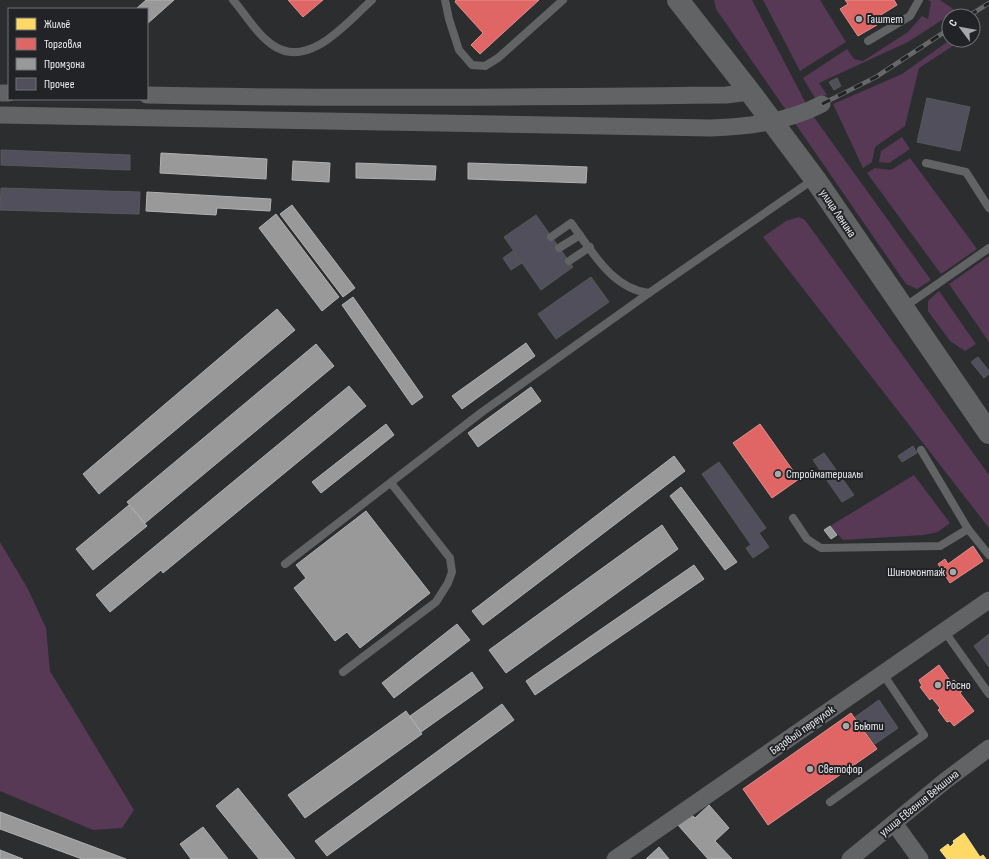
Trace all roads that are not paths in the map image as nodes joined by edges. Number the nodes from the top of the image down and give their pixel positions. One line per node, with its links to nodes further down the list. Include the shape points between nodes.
1 (234, 0): 2 (lane, via 273,45 282,50 295,52 309,50 322,44)
2 (372, 0)
3 (445, 0): 4 (lane, via 448,19 459,50 472,65 484,66 498,58)
4 (563, 0)
5 (678, 0): 8 (main road, улица Ленина)
6 (918, 0): 7 (lane, via 910,16)
7 (868, 42)
8 (750, 92): 9 (street, via 726,95 306,99); 12 (main road, улица Ленина)
9 (148, 96)
10 (822, 104): 12 (street)
11 (0, 115): 12 (street, via 687,128 734,127)
12 (773, 122): 14 (main road, улица Ленина)
13 (926, 163): 15 (lane, via 966,172)
14 (815, 179): 22 (lane); 23 (main road, улица Ленина)
15 (989, 208)
16 (580, 235): 17 (lane, via 571,222); 18 (lane); 19 (lane)
17 (551, 237)
18 (590, 247): 21 (lane); 22 (lane, via 620,283 638,292)
19 (559, 248)
20 (989, 248): 23 (lane)
21 (569, 261)
22 (649, 293): 26 (lane, via 482,412)
23 (903, 308): 24 (main road, улица Ленина)
24 (989, 433)
25 (921, 450): 28 (lane)
26 (391, 483): 30 (lane); 33 (lane, via 450,558 452,572 436,602)
27 (793, 518): 28 (lane, via 807,539 821,548 940,546)
28 (968, 528): 29 (lane)
29 (989, 555)
30 (285, 564)
31 (989, 600): 32 (street, Базовый переулок)
32 (945, 632): 34 (street, Базовый переулок); 35 (lane)
33 (343, 672)
34 (883, 674): 37 (lane, via 924,735); 39 (street, Базовый переулок)
35 (989, 694)
36 (989, 748): 38 (street, улица Евгения Векшина)
37 (830, 802)
38 (894, 823): 40 (street, улица Евгения Векшина); 41 (street)
39 (615, 859)
40 (850, 859)
41 (920, 859)

